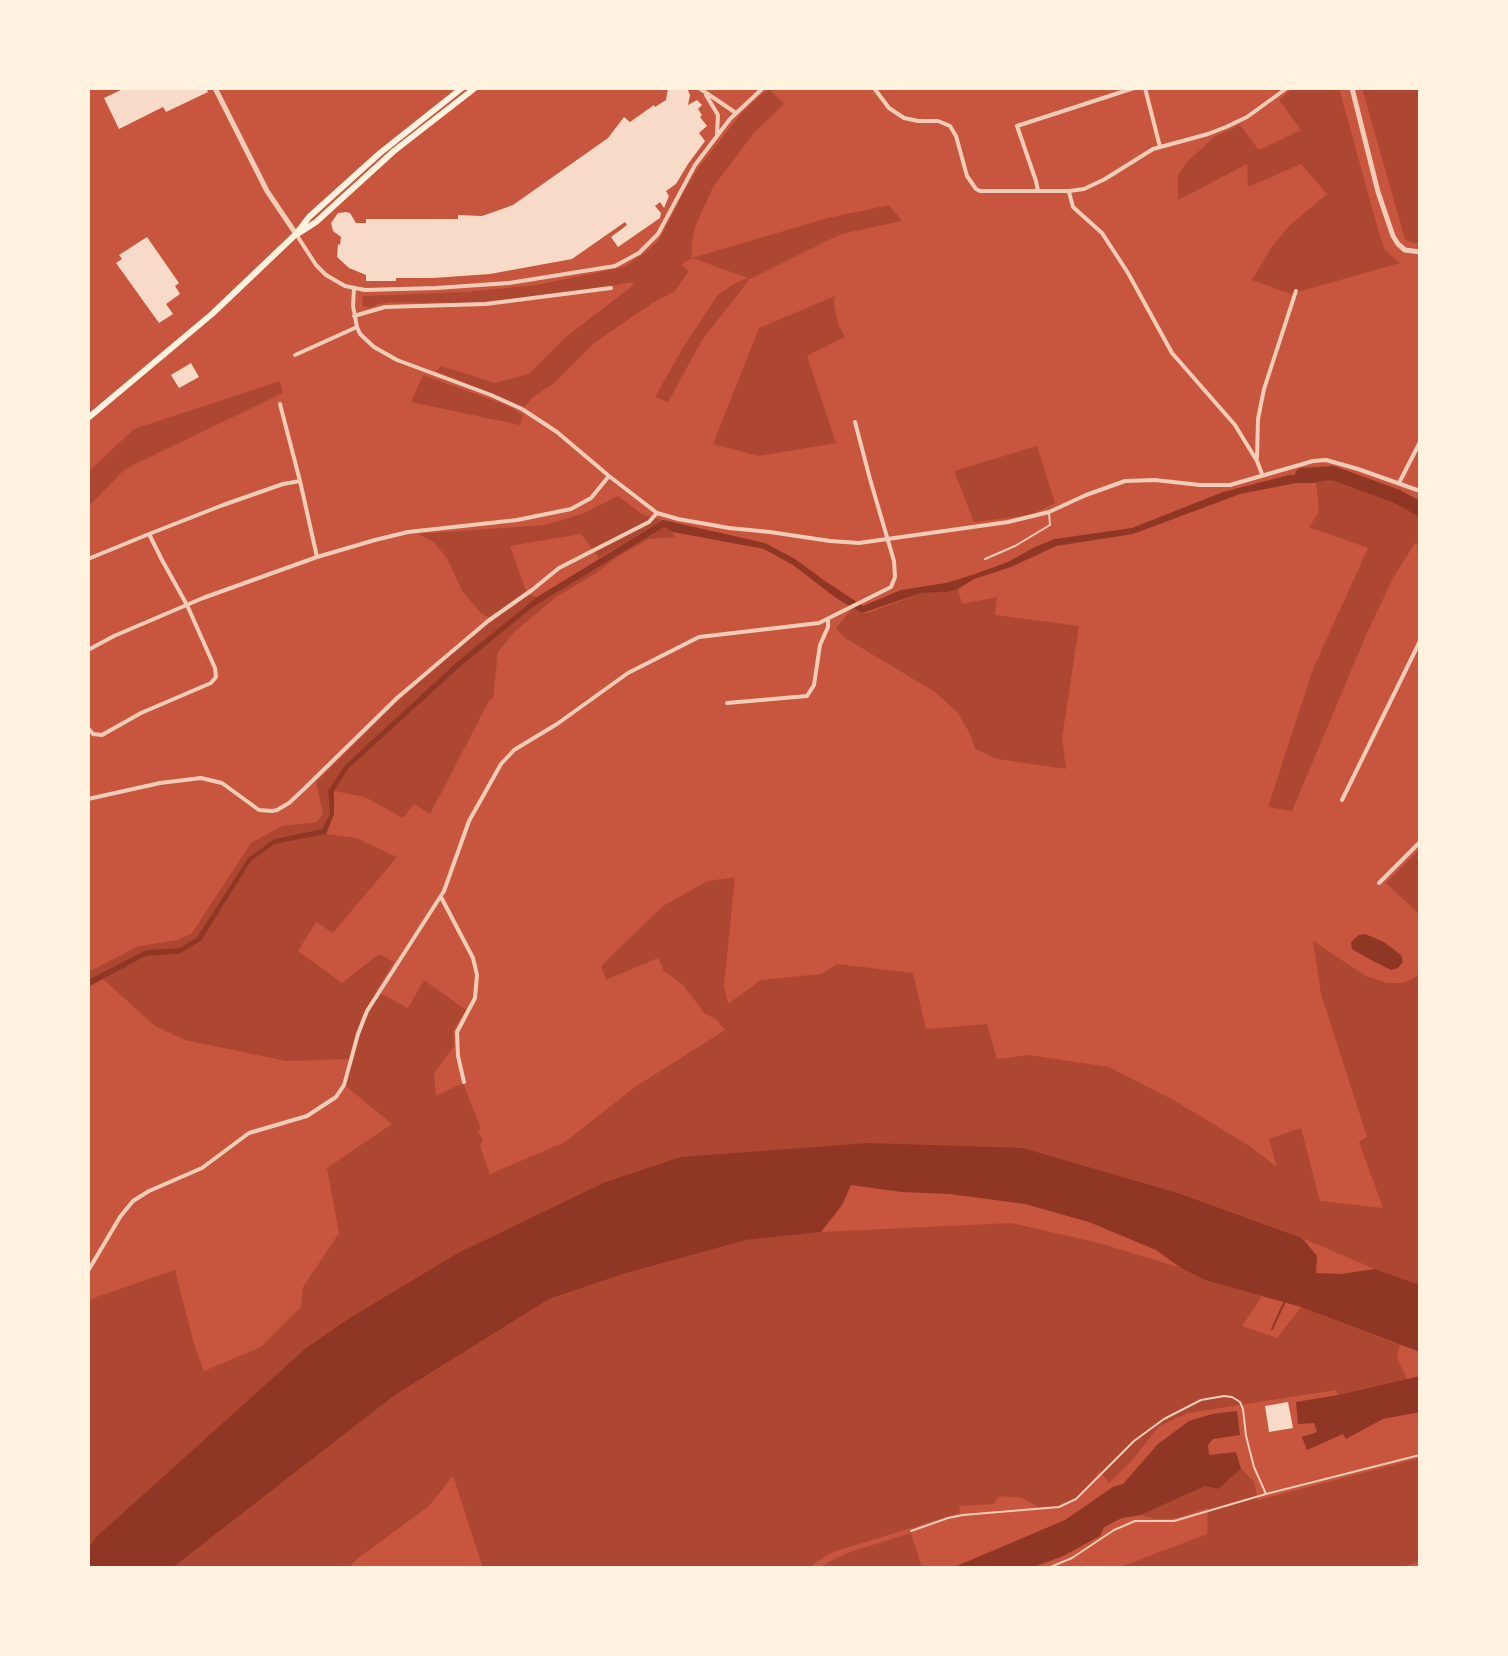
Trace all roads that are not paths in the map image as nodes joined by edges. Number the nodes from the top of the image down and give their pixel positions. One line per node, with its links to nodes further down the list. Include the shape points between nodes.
1 (215, 88): 19 (street, via 267,191)
2 (462, 88): 19 (main road, via 380,153)
3 (475, 88): 19 (main road)
4 (699, 88): 11 (street)
5 (763, 88): 12 (street)
6 (874, 88): 17 (street, via 904,118 950,126 976,189)
7 (1134, 88): 17 (street, via 1017,126)
8 (1145, 88): 16 (street)
9 (1287, 88): 16 (street, via 1226,127)
10 (1352, 88): 20 (street, via 1393,236 1405,250)
11 (706, 95): 12 (street); 13 (street)
12 (736, 113): 14 (street)
13 (718, 115): 14 (street); 15 (street)
14 (730, 119): 15 (street)
15 (717, 136): 22 (street, via 658,234 615,266 475,286)
16 (1160, 147): 18 (street, via 1105,179)
17 (1038, 191): 18 (street)
18 (1069, 191): 31 (street, via 1073,207 1102,233 1128,273 1172,353 1235,425)
19 (296, 234): 22 (street, via 326,275); 28 (main road, via 189,335)
20 (1420, 252)
21 (611, 288): 24 (street, via 486,304 385,307)
22 (354, 289): 24 (street)
23 (1296, 291): 31 (street, via 1261,404)
24 (354, 316): 25 (street)
25 (357, 327): 26 (street); 33 (street, via 374,347 397,360 522,409)
26 (295, 355)
27 (280, 404): 34 (street)
28 (88, 418)
29 (855, 422): 40 (street)
30 (1420, 442): 35 (street)
31 (1257, 461): 32 (street)
32 (1262, 474): 35 (street, via 1326,460); 37 (street, via 1230,485 1125,481)
33 (609, 476): 38 (street); 41 (street, via 591,498 571,509 400,533)
34 (300, 481): 39 (street); 41 (street)
35 (1399, 483): 36 (street)
36 (1420, 491)
37 (1049, 512): 40 (street); 43 (lane, via 1050,525)
38 (657, 513): 40 (street, via 830,541); 50 (street, via 559,568 481,626 277,810 259,810 222,783 201,778)
39 (149, 534): 42 (street); 44 (street)
40 (889, 540): 45 (street, via 893,584)
41 (317, 557): 44 (street)
42 (88, 559)
43 (985, 559)
44 (187, 605): 47 (street); 49 (street, via 215,668 214,681 102,735)
45 (828, 619): 48 (street, via 807,696); 54 (street, via 699,637 628,673 521,745 501,764 469,821)
46 (1420, 641): 51 (street)
47 (88, 650)
48 (727, 703)
49 (88, 728)
50 (88, 799)
51 (1342, 800)
52 (1420, 842): 53 (street)
53 (1379, 883)
54 (441, 897): 55 (street, via 477,975 475,998 457,1032); 56 (street, via 367,1011 336,1097 307,1116 249,1133 202,1168 133,1201)
55 (464, 1082)
56 (88, 1271)
57 (1420, 1455): 58 (lane)
58 (1266, 1494): 59 (lane, via 1254,1467 1240,1402 1224,1396 1201,1400 1164,1419 1134,1441 1083,1494 1059,1507 963,1515); 60 (lane, via 1174,1521 1135,1521)
59 (911, 1531)
60 (1048, 1568)

